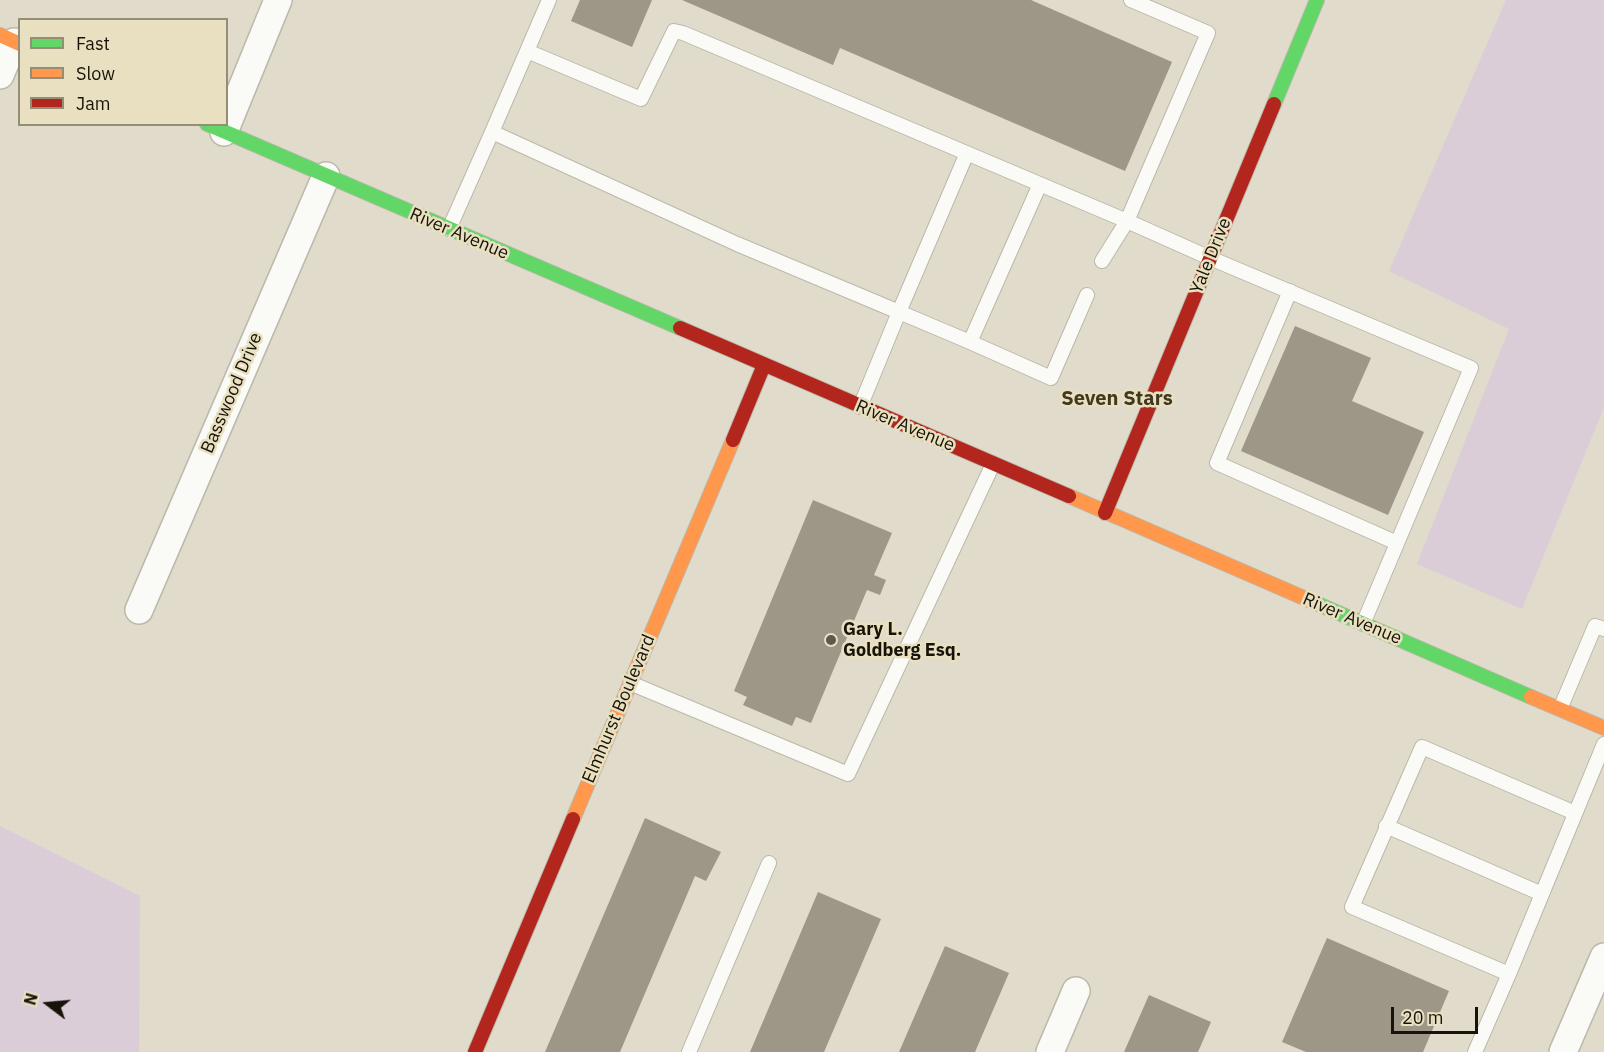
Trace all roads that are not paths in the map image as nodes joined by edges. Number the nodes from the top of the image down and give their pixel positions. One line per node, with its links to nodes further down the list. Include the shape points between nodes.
1 (278, 0): 8 (street)
2 (549, 0): 6 (lane)
3 (1131, 0): 14 (lane, via 1208,33)
4 (1317, 0): 16 (main road, Yale Drive)
5 (11, 40): 7 (street)
6 (527, 51): 10 (lane); 11 (lane, via 641,99 674,31)
7 (0, 75)
8 (228, 102)
9 (215, 128): 12 (main road, River Avenue)
10 (492, 132): 15 (lane); 20 (lane, via 737,244)
11 (967, 153): 13 (lane); 20 (lane)
12 (326, 176): 15 (main road, River Avenue); 27 (street, Basswood Drive)
13 (1040, 184): 14 (lane); 21 (lane)
14 (1127, 220): 16 (lane); 17 (lane)
15 (449, 230): 22 (main road, River Avenue)
16 (1210, 258): 18 (lane); 25 (main road, Yale Drive)
17 (1102, 261)
18 (1290, 291): 26 (lane, via 1216,463); 26 (lane, via 1471,368)
19 (1087, 295): 21 (lane, via 1051,378)
20 (899, 312): 21 (lane); 23 (lane)
21 (970, 342)
22 (764, 365): 23 (main road, River Avenue); 30 (main road, Elmhurst Boulevard)
23 (860, 407): 24 (main road, River Avenue)
24 (993, 464): 25 (main road, River Avenue); 30 (lane, via 848,774)
25 (1105, 513): 28 (main road, River Avenue)
26 (1397, 543): 28 (lane)
27 (139, 610)
28 (1363, 624): 31 (main road, River Avenue)
29 (1604, 629): 31 (lane, via 1595,626)
30 (630, 683): 41 (main road, Elmhurst Boulevard)
31 (1560, 709): 32 (main road, River Avenue)
32 (1604, 728)
33 (1604, 744): 34 (lane)
34 (1575, 813): 35 (lane, via 1422,747); 37 (lane)
35 (1386, 826): 37 (lane); 39 (lane, via 1352,907)
36 (769, 863): 42 (lane)
37 (1542, 894): 39 (lane)
38 (1604, 957): 45 (street)
39 (1509, 974): 44 (lane)
40 (1076, 991): 43 (street)
41 (476, 1052)
42 (689, 1052)
43 (1050, 1052)
44 (1475, 1052)
45 (1563, 1052)

